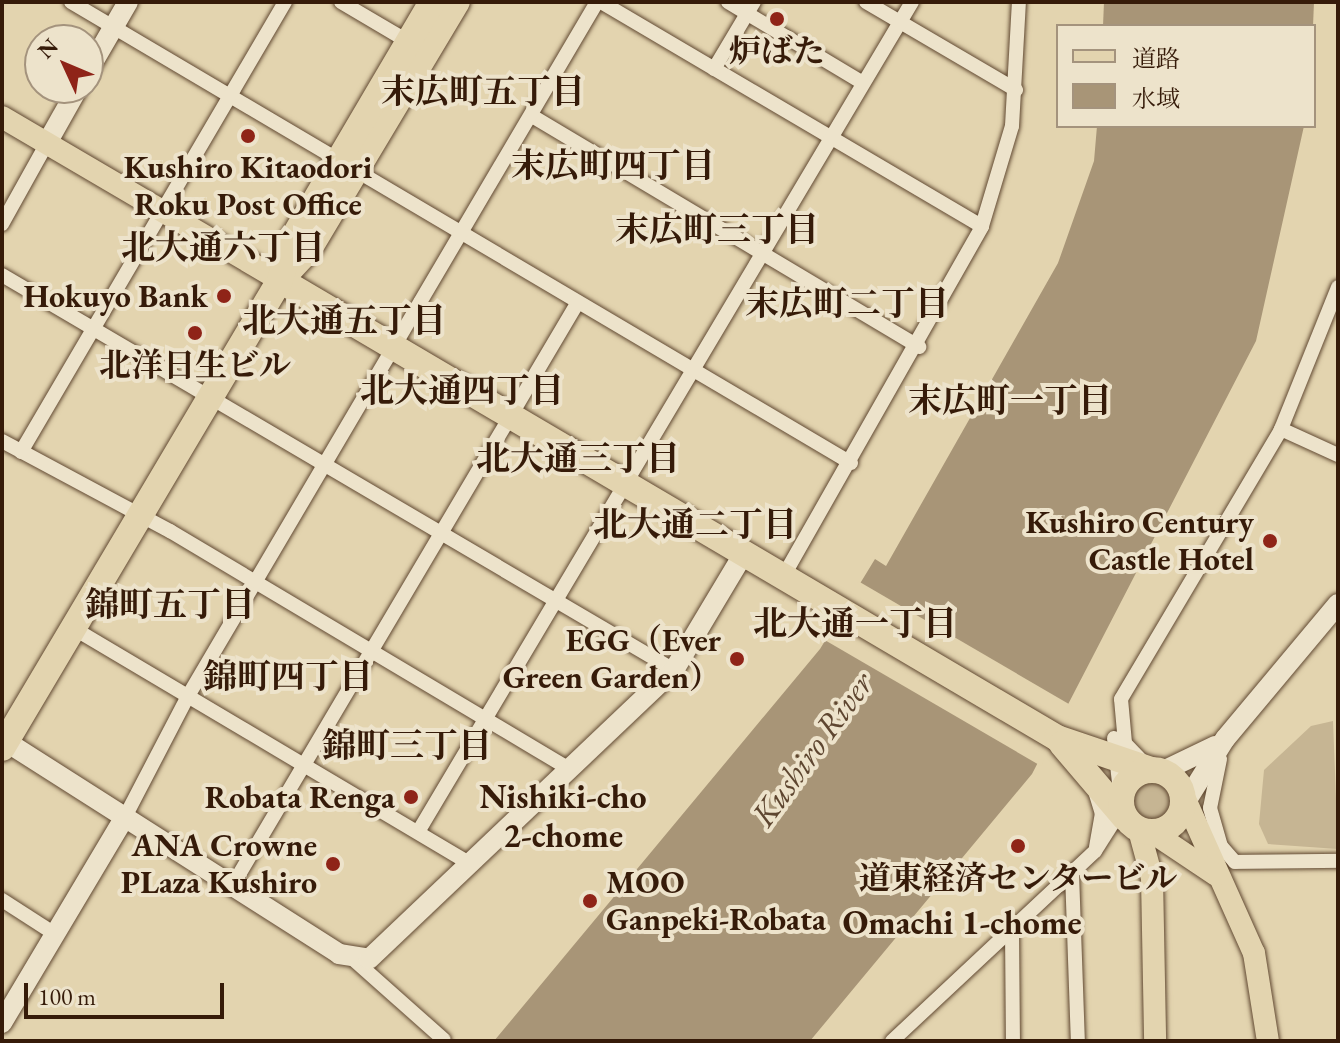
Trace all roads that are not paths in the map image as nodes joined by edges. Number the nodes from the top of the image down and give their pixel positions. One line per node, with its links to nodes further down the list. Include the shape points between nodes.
1 (71, 2): 14 (street)
2 (128, 2): 14 (street)
3 (285, 2): 20 (street)
4 (341, 2): 15 (street)
5 (432, 2): 15 (highway)
6 (457, 2): 26 (highway)
7 (599, 2): 17 (street); 22 (street)
8 (728, 2): 12 (street)
9 (866, 2): 13 (street)
10 (912, 2): 13 (street)
11 (1019, 2): 19 (street)
12 (751, 8): 17 (street); 18 (street)
13 (900, 22): 18 (street); 19 (street)
14 (113, 27): 16 (street); 20 (street)
15 (409, 42): 26 (highway)
16 (104, 43)
17 (714, 69): 24 (street)
18 (863, 83): 24 (street)
19 (1016, 90): 29 (street, via 998,187)
20 (231, 96): 26 (street); 27 (street)
21 (69, 104): 25 (street)
22 (532, 116): 30 (street); 31 (street)
23 (2, 117): 25 (main road)
24 (831, 138): 29 (street); 31 (street)
25 (47, 143): 27 (main road); 28 (street)
26 (348, 165): 30 (street); 33 (highway, via 309,249)
27 (161, 212): 33 (main road); 36 (street)
28 (2, 224)
29 (982, 226): 38 (street)
30 (463, 235): 35 (street); 37 (street)
31 (761, 253): 38 (street); 39 (street)
32 (2, 275): 36 (street)
33 (280, 280): 37 (highway); 40 (highway)
34 (1338, 287): 42 (street)
35 (578, 302): 39 (street); 41 (street)
36 (91, 330): 40 (street); 44 (street)
37 (393, 346): 41 (highway); 47 (street)
38 (919, 347): 46 (street)
39 (693, 370): 46 (street); 48 (street)
40 (210, 398): 47 (street); 49 (highway)
41 (509, 417): 48 (highway); 50 (street)
42 (1281, 429): 45 (street); 63 (street, via 1121,699)
43 (2, 441): 44 (street)
44 (21, 452): 49 (street)
45 (1338, 455)
46 (851, 463): 52 (street)
47 (325, 466): 50 (street); 53 (street)
48 (627, 484): 51 (highway); 54 (street)
49 (138, 515): 53 (street); 56 (highway)
50 (442, 535): 54 (street); 57 (street)
51 (744, 553): 52 (highway); 58 (street)
52 (783, 577): 65 (highway, via 1057,738)
53 (256, 581): 57 (street); 59 (street)
54 (557, 604): 58 (street); 60 (street)
55 (1338, 604): 61 (street)
56 (73, 628): 59 (street); 64 (highway)
57 (374, 650): 60 (street); 66 (street)
58 (674, 670): 67 (street)
59 (188, 696): 66 (street); 69 (street)
60 (488, 718): 67 (street); 70 (street)
61 (1241, 720): 62 (street); 72 (street, via 1212,782 1221,846 1235,862 1253,866)
62 (1225, 739): 68 (street); 68 (street)
63 (1116, 741): 65 (highway); 68 (highway); 68 (street); 68 (street, via 1125,743)
64 (3, 743): 69 (street)
65 (1084, 760): 68 (highway); 71 (street, via 1102,814)
66 (306, 767): 70 (street); 76 (street)
67 (567, 768): 73 (street)
68 (1152, 806): 71 (street); 71 (street); 75 (main road); 75 (main road); 86 (main road)
69 (125, 817): 76 (street); 79 (street)
70 (418, 832): 73 (street)
71 (1095, 851): 74 (street)
72 (1338, 861)
73 (472, 865): 80 (street, via 382,953)
74 (1072, 873): 78 (street); 85 (street)
75 (1220, 878): 87 (main road, via 1254,953)
76 (234, 883): 80 (street)
77 (2, 900): 79 (street)
78 (1012, 931): 83 (street); 84 (street)
79 (55, 934): 81 (street)
80 (354, 960): 82 (street)
81 (2, 1023)
82 (444, 1040)
83 (892, 1041)
84 (1013, 1041)
85 (1078, 1041)
86 (1155, 1041)
87 (1268, 1041)

